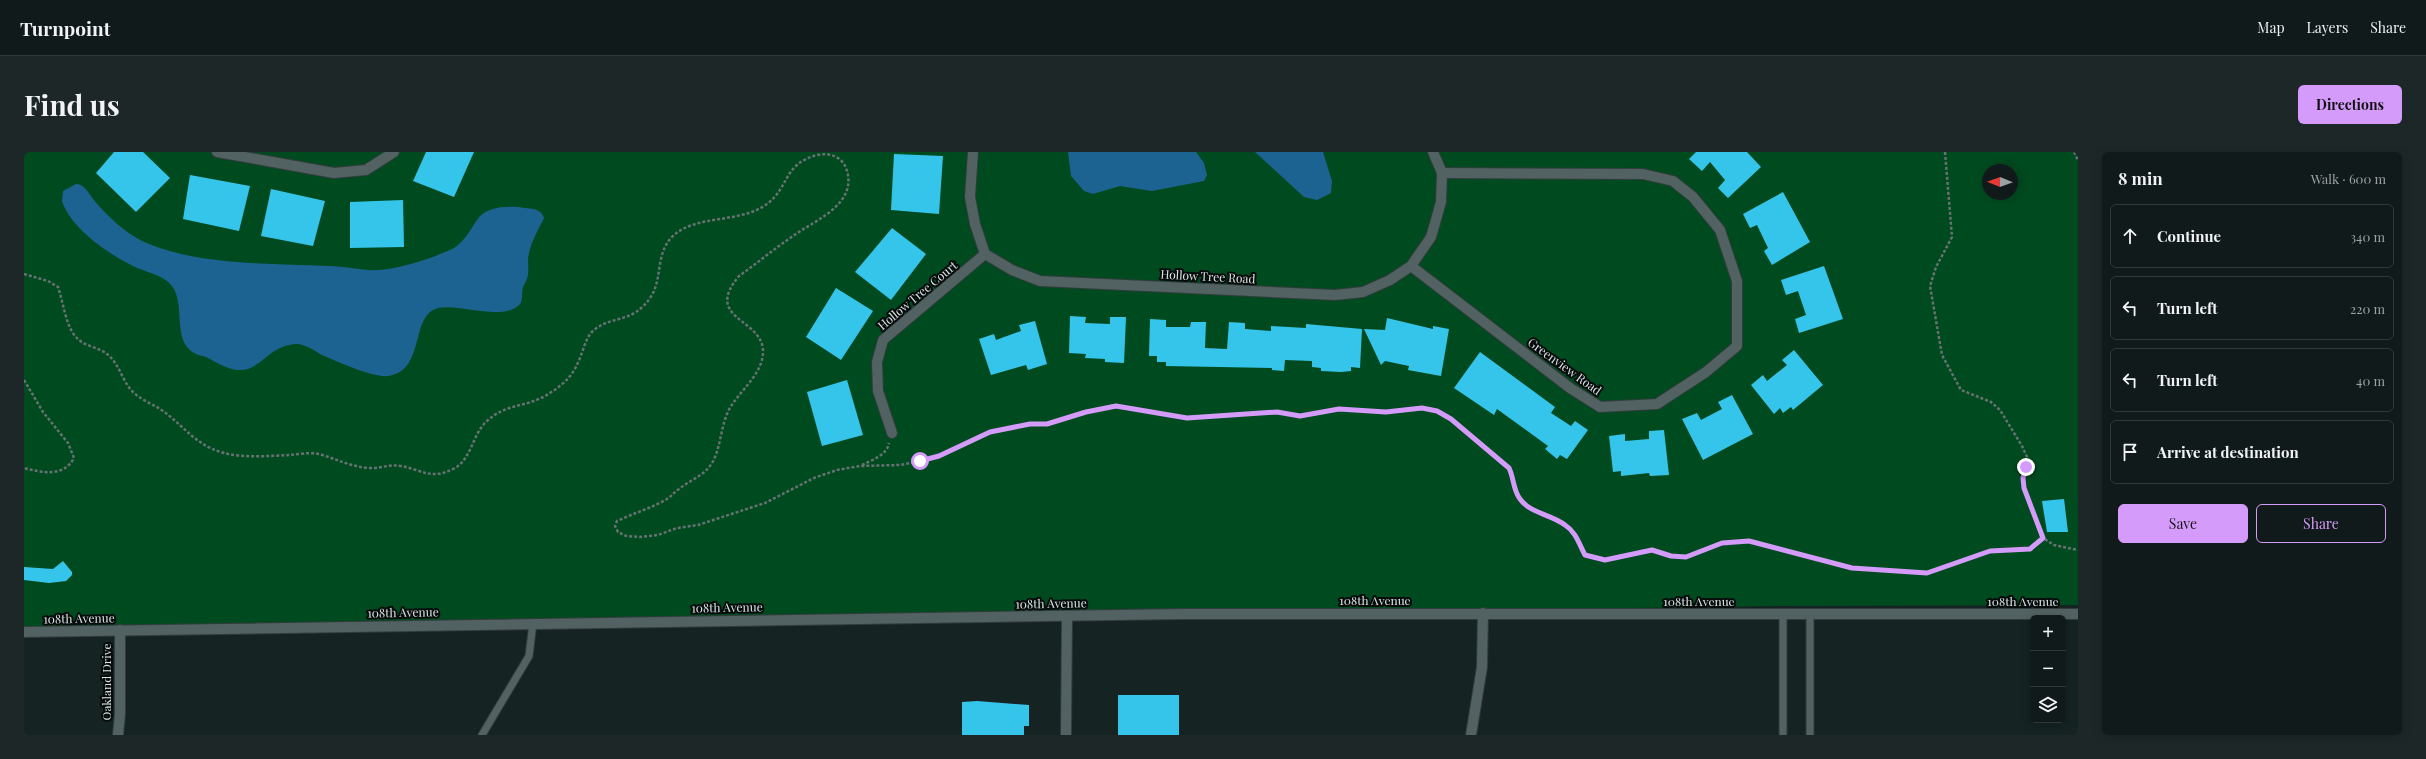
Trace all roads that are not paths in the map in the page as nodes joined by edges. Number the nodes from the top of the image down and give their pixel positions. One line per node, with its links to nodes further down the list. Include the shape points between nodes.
1 (217, 152): 2 (street, via 334,173 366,170)
2 (394, 152)
3 (973, 152): 6 (street, via 970,197 975,224)
4 (1433, 152): 5 (street, Hollow Tree Road)
5 (1442, 173): 7 (street, Hollow Tree Road, via 1441,202 1431,237); 7 (street, Greenview Road, via 1643,174 1673,181 1693,197 1720,230 1737,281 1737,346 1706,372 1657,404 1600,407 1570,388)
6 (985, 254): 7 (street, Hollow Tree Road, via 1012,270 1040,282 1335,295 1363,292 1390,280); 8 (street, Hollow Tree Court, via 883,340 877,362 878,390)
7 (1411, 266)
8 (892, 433)
9 (1482, 613): 11 (street, 108th Avenue); 13 (street, 108th Avenue); 20 (street, via 1482,666)
10 (2078, 614): 12 (street, 108th Avenue)
11 (1783, 615): 12 (street, 108th Avenue); 21 (lane)
12 (1810, 615): 22 (lane)
13 (1067, 616): 14 (street, 108th Avenue); 19 (street)
14 (533, 623): 15 (street, 108th Avenue); 18 (lane, via 529,656)
15 (120, 630): 16 (street, 108th Avenue); 17 (street, Oakland Drive)
16 (24, 632)
17 (118, 735)
18 (482, 735)
19 (1066, 735)
20 (1471, 735)
21 (1783, 735)
22 (1810, 735)

